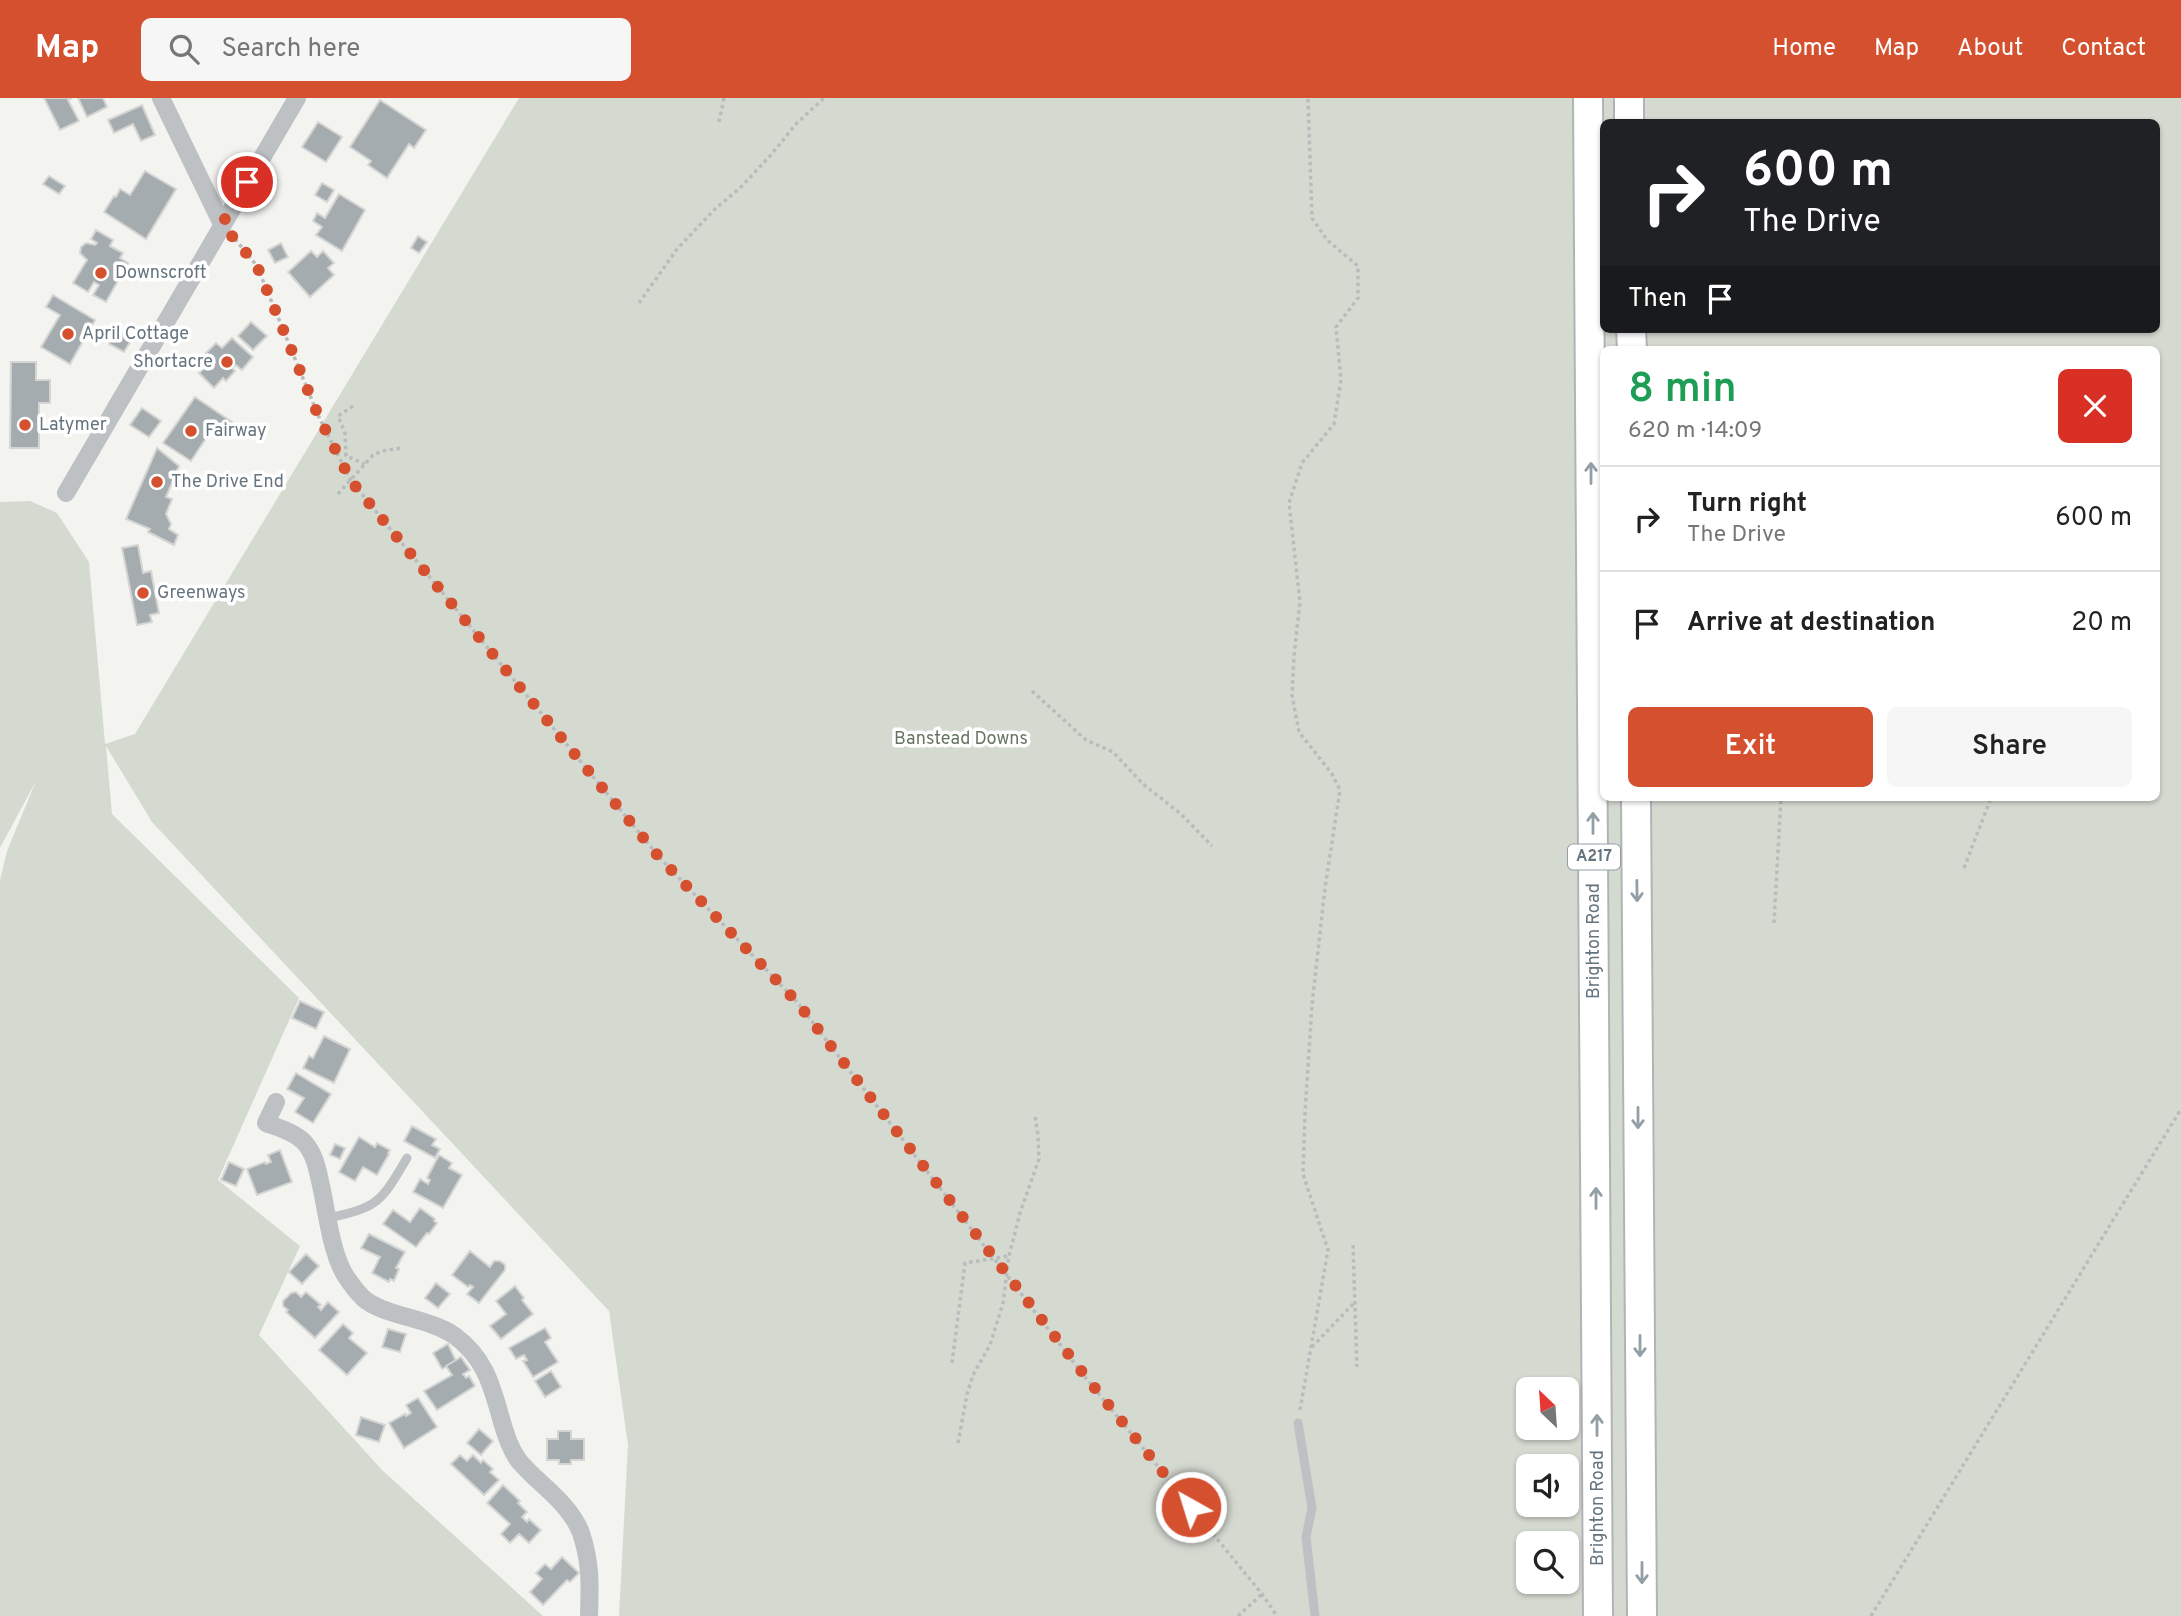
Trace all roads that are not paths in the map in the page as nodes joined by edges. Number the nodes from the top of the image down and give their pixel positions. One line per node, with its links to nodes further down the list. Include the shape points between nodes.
1 (161, 98): 6 (street)
2 (297, 98): 6 (street)
3 (1588, 98): 15 (highway, Brighton Road / A217, one-way to 3)
4 (1629, 98): 5 (highway)
5 (1629, 119)
6 (222, 224): 7 (street)
7 (66, 493)
8 (1636, 801): 16 (highway, A217, one-way to 16)
9 (276, 1102): 11 (street, via 266,1123 291,1133 312,1153)
10 (407, 1158): 11 (lane, via 387,1192 370,1206)
11 (329, 1217): 13 (street, via 337,1262 363,1298 453,1335 486,1370 510,1446 580,1530 591,1574)
12 (1298, 1423): 14 (lane, via 1312,1508 1306,1537)
13 (589, 1616)
14 (1315, 1616)
15 (1598, 1616)
16 (1642, 1616)

